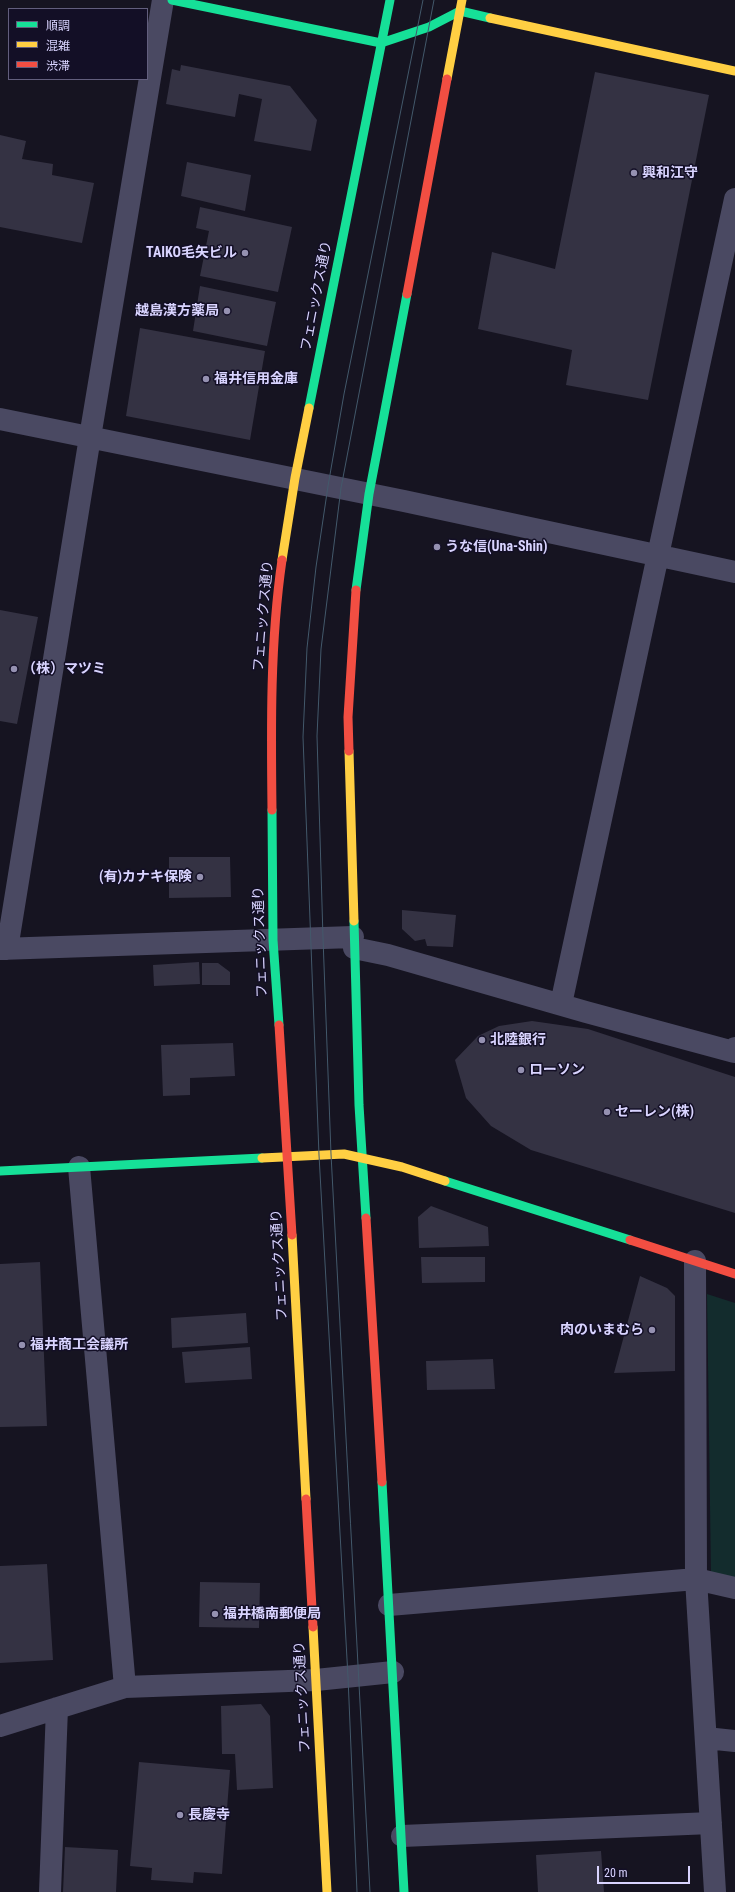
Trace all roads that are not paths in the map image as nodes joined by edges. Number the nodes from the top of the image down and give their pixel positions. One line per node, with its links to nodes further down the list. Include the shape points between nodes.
1 (163, 0): 10 (street)
2 (172, 0): 6 (main road)
3 (390, 0): 6 (main road, フェニックス通り)
4 (462, 0): 5 (main road)
5 (460, 11): 6 (main road, via 429,27); 7 (main road); 12 (main road)
6 (381, 43): 11 (main road, フェニックス通り)
7 (735, 71)
8 (735, 200): 13 (street)
9 (0, 419): 10 (street)
10 (90, 437): 11 (street); 17 (street)
11 (295, 478): 12 (street); 15 (main road, フェニックス通り, via 280,575 274,641 271,711)
12 (369, 494): 13 (street); 16 (main road, via 357,581 348,717)
13 (658, 555): 14 (street); 18 (street)
14 (735, 572)
15 (273, 940): 16 (street); 17 (street); 20 (main road, フェニックス通り)
16 (354, 942): 18 (street, via 388,955); 21 (main road)
17 (4, 949)
18 (561, 1004): 19 (street, via 734,1052)
19 (735, 1048)
20 (288, 1156): 21 (main road, via 344,1154); 22 (main road); 30 (main road, フェニックス通り)
21 (362, 1158): 24 (main road, via 402,1167); 28 (main road)
22 (79, 1167): 23 (main road); 31 (street)
23 (0, 1171)
24 (695, 1261): 25 (main road); 26 (street)
25 (735, 1274)
26 (696, 1579): 27 (street); 28 (street); 34 (street)
27 (735, 1588)
28 (389, 1605): 29 (main road)
29 (393, 1672): 30 (street); 37 (main road)
30 (316, 1680): 31 (street); 39 (main road, フェニックス通り)
31 (125, 1687): 32 (street)
32 (57, 1708): 33 (street); 38 (street)
33 (0, 1726)
34 (706, 1738): 35 (street); 36 (street)
35 (735, 1742)
36 (711, 1823): 37 (street); 41 (street)
37 (402, 1836): 40 (main road)
38 (50, 1892)
39 (327, 1892)
40 (404, 1892)
41 (715, 1892)

